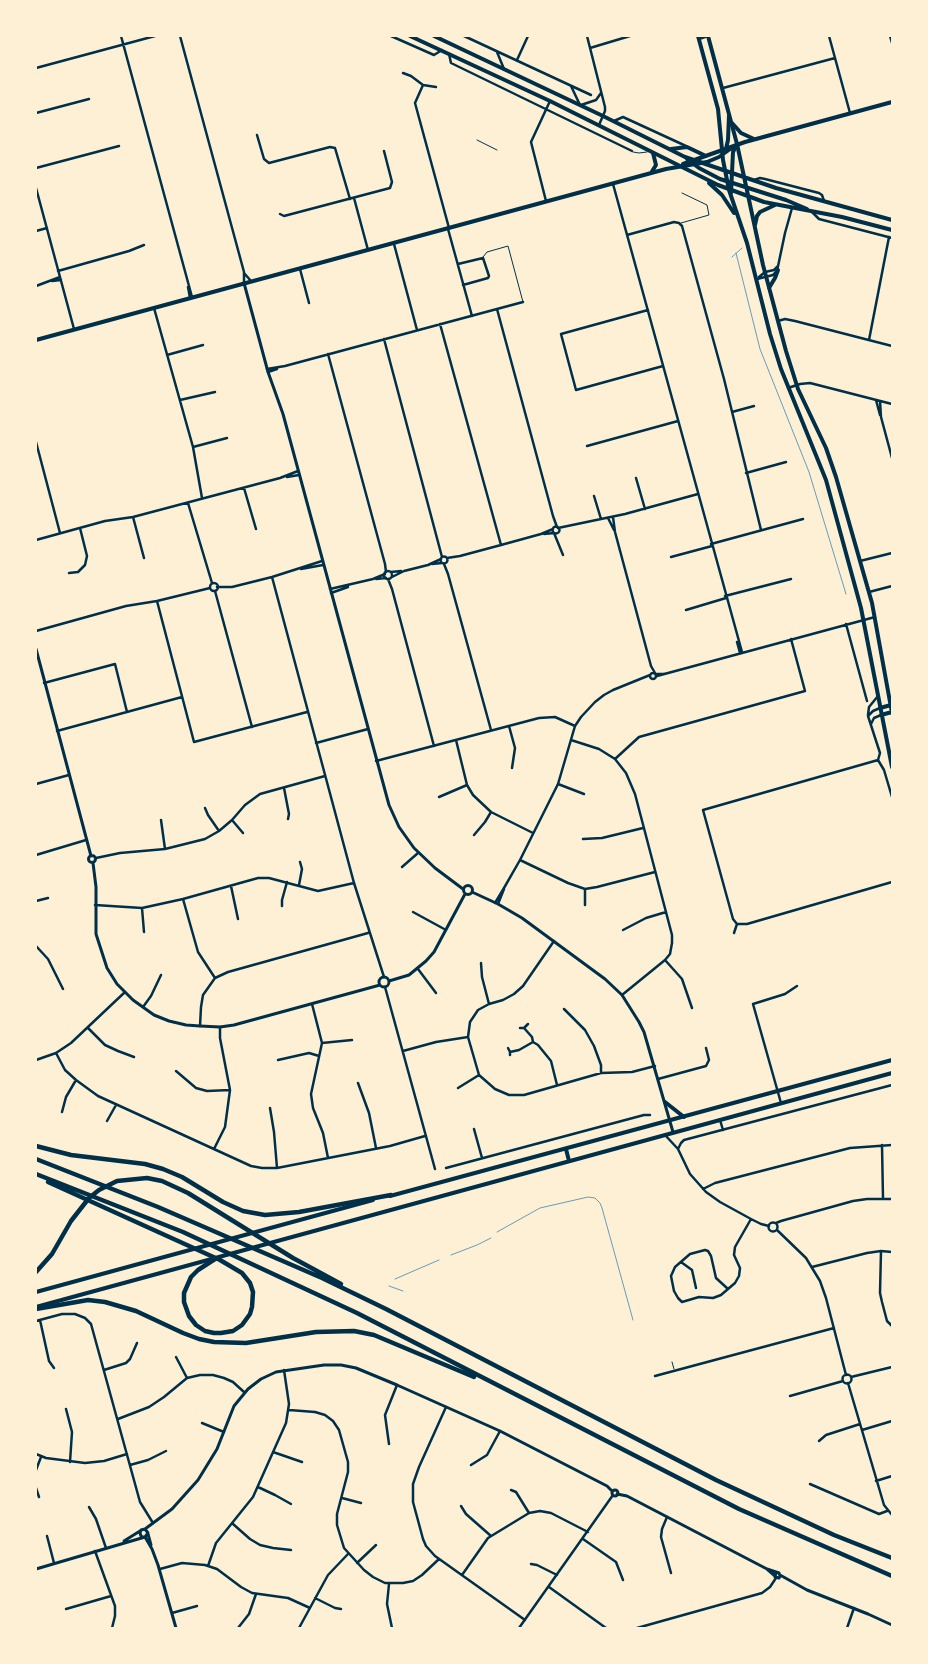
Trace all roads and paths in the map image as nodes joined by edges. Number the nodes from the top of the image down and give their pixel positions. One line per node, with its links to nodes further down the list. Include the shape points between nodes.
1 (121, 36): 17 (street)
2 (155, 36): 17 (street)
3 (180, 36): 104 (street)
4 (391, 36): 15 (street)
5 (410, 36): 19 (main road)
6 (434, 36): 25 (main road)
7 (464, 36): 20 (street)
8 (528, 36): 23 (street)
9 (587, 36): 18 (street)
10 (630, 36): 18 (street)
11 (708, 36): 14 (street); 30 (main road)
12 (828, 36): 22 (street)
13 (890, 36): 16 (street)
14 (698, 37): 51 (main road, via 718,109)
15 (398, 38): 19 (street, via 434,55)
16 (892, 43)
17 (123, 45): 24 (street); 113 (street)
18 (590, 48): 31 (street)
19 (442, 50): 21 (main road)
20 (497, 52): 23 (street); 25 (street)
21 (448, 53): 34 (main road); 37 (street, via 451,63)
22 (835, 58): 30 (street); 40 (street)
23 (517, 60): 28 (street)
24 (36, 68)
25 (504, 69): 36 (main road)
26 (403, 72): 27 (street)
27 (423, 85): 29 (street); 90 (street, via 415,103)
28 (571, 86): 32 (street); 36 (street)
29 (436, 88)
30 (722, 88): 38 (main road)
31 (601, 91): 36 (street, via 596,100); 41 (street, via 605,108)
32 (591, 95)
33 (89, 99): 39 (street)
34 (550, 101): 37 (street); 44 (main road)
35 (892, 102): 40 (main road)
36 (580, 105): 41 (main road)
37 (546, 110): 55 (street); 79 (street, via 531,144)
38 (729, 110): 43 (main road); 51 (main road, via 728,140)
39 (36, 113)
40 (850, 113): 46 (main road)
41 (603, 116): 42 (main road); 44 (street)
42 (614, 121): 50 (street, via 624,117); 52 (main road)
43 (732, 123): 46 (main road, via 741,133); 48 (main road)
44 (599, 125): 56 (main road)
45 (257, 135): 78 (street, via 264,160 269,163 330,147 335,148)
46 (754, 139): 48 (main road)
47 (477, 140): 53 (lane)
48 (737, 144): 51 (main road); 57 (main road); 65 (main road, via 733,151); 66 (main road)
49 (119, 146): 62 (street)
50 (688, 147): 52 (main road); 58 (main road)
51 (724, 148): 57 (main road); 58 (main road)
52 (670, 149): 59 (main road)
53 (497, 150)
54 (384, 151): 77 (street, via 392,186)
55 (632, 151): 56 (lane)
56 (651, 152): 61 (main road); 64 (main road, via 656,164)
57 (722, 155): 60 (main road); 63 (main road)
58 (706, 156): 59 (main road)
59 (692, 162): 60 (main road); 61 (main road); 68 (main road)
60 (703, 163): 63 (main road)
61 (679, 166): 64 (main road); 67 (main road)
62 (36, 168)
63 (725, 171): 65 (main road); 68 (main road)
64 (650, 173): 70 (main road)
65 (733, 174): 66 (main road); 71 (main road)
66 (744, 178): 69 (main road); 72 (main road)
67 (706, 180): 74 (main road); 85 (main road, via 723,196)
68 (726, 181): 71 (main road); 74 (main road)
69 (752, 181): 80 (main road); 80 (street, via 766,178 819,193)
70 (613, 183): 79 (main road); 93 (street)
71 (732, 183): 72 (main road); 74 (main road)
72 (746, 187): 76 (main road); 83 (main road)
73 (36, 188): 88 (street)
74 (730, 190): 76 (main road); 85 (main road)
75 (682, 193): 87 (lane, via 707,205 709,215)
76 (748, 197): 81 (main road); 89 (main road)
77 (354, 198): 78 (street); 97 (street)
78 (350, 199): 84 (street, via 284,216)
79 (546, 202): 90 (main road)
80 (824, 202): 86 (main road)
81 (776, 205): 82 (main road); 89 (main road, via 759,212)
82 (792, 208): 83 (main road); 100 (street)
83 (810, 211): 91 (main road); 94 (street, via 819,219)
84 (280, 214)
85 (738, 220): 107 (main road)
86 (892, 220)
87 (680, 224): 93 (street, via 674,222); 141 (street, via 689,249)
88 (47, 228): 92 (street); 103 (street)
89 (754, 228): 105 (main road)
90 (449, 229): 95 (main road); 99 (street)
91 (892, 230)
92 (36, 231)
93 (627, 235): 118 (street)
94 (890, 238): 126 (street)
95 (394, 244): 97 (main road); 123 (street)
96 (144, 245): 103 (street)
97 (368, 250): 101 (main road)
98 (483, 258): 99 (street); 110 (street, via 489,277); 114 (lane, via 487,252 508,246)
99 (458, 264): 110 (street)
100 (779, 264): 102 (street); 105 (street)
101 (300, 269): 108 (main road); 115 (street)
102 (778, 270): 105 (street, via 774,274); 112 (main road)
103 (58, 271): 106 (street)
104 (244, 272): 108 (street); 109 (street)
105 (765, 274): 107 (street); 112 (main road)
106 (60, 279): 111 (street); 122 (street)
107 (757, 279): 134 (main road)
108 (251, 282): 109 (main road)
109 (244, 284): 113 (main road); 132 (street)
110 (463, 285): 119 (street)
111 (36, 286)
112 (769, 288): 120 (main road)
113 (191, 298): 116 (main road)
114 (524, 302): 117 (street)
115 (309, 303)
116 (154, 308): 122 (main road); 129 (street)
117 (497, 309): 119 (street); 166 (street)
118 (648, 310): 131 (street); 131 (street, via 561,334 576,390)
119 (472, 316): 121 (street)
120 (778, 321): 126 (street, via 795,321); 133 (main road)
121 (440, 324): 123 (street); 171 (street)
122 (74, 329): 125 (main road)
123 (417, 330): 124 (street)
124 (384, 339): 130 (street); 178 (street)
125 (36, 340)
126 (869, 340): 128 (street)
127 (203, 345): 129 (street)
128 (892, 346)
129 (167, 354): 136 (street)
130 (328, 354): 132 (street); 185 (street)
131 (663, 366): 143 (street)
132 (268, 371): 150 (street)
133 (797, 385): 134 (street); 137 (street, via 810,383); 179 (main road, via 832,464)
134 (788, 388): 201 (main road, via 826,480)
135 (215, 392): 136 (street)
136 (180, 400): 147 (street)
137 (876, 400): 138 (street); 142 (street)
138 (880, 401): 139 (street); 142 (street)
139 (892, 404)
140 (754, 406): 141 (street)
141 (732, 412): 151 (street)
142 (881, 417): 148 (street)
143 (678, 421): 146 (street); 154 (street)
144 (227, 438): 147 (street)
145 (36, 442): 169 (street)
146 (587, 446)
147 (192, 447): 156 (street)
148 (892, 458)
149 (786, 462): 151 (street)
150 (298, 473): 153 (street); 180 (street)
151 (746, 473): 167 (street)
152 (636, 478): 158 (street)
153 (244, 488): 156 (street); 165 (street)
154 (698, 494): 158 (street); 172 (street)
155 (594, 496): 162 (street)
156 (202, 498): 157 (street)
157 (188, 503): 160 (street); 190 (street)
158 (645, 509): 159 (street)
159 (613, 517): 161 (street); 168 (street)
160 (133, 518): 164 (street, via 105,521); 177 (street)
161 (608, 518): 162 (street); 168 (street)
162 (601, 519): 166 (street)
163 (803, 519): 167 (street)
164 (80, 528): 169 (street); 184 (street, via 87,556 85,565 78,572)
165 (256, 529)
166 (556, 530): 171 (street); 174 (street)
167 (761, 530): 172 (street)
168 (615, 532): 207 (street)
169 (60, 533): 170 (street)
170 (36, 540)
171 (501, 545): 175 (street)
172 (712, 545): 176 (street); 197 (street)
173 (892, 553): 179 (street)
174 (563, 555)
175 (460, 556): 178 (street); 181 (street)
176 (671, 557)
177 (144, 558)
178 (444, 558): 181 (street); 181 (street); 182 (street)
179 (860, 561): 196 (main road)
180 (323, 563): 186 (street); 195 (street)
181 (445, 563): 182 (street); 226 (street)
182 (428, 565): 183 (street)
183 (404, 571): 185 (street); 187 (street)
184 (69, 573)
185 (388, 573): 187 (street); 187 (street); 188 (street)
186 (272, 577): 192 (street, via 232,587); 217 (street)
187 (389, 578): 188 (street); 231 (street)
188 (373, 579): 195 (street)
189 (791, 579): 197 (street)
190 (212, 583): 192 (street); 193 (street)
191 (892, 586): 196 (street)
192 (218, 587): 194 (street)
193 (210, 588): 194 (street); 198 (street)
194 (215, 591): 224 (street)
195 (330, 591): 225 (street)
196 (869, 592): 200 (main road)
197 (726, 597): 199 (street); 206 (street)
198 (157, 601): 203 (street, via 126,606); 212 (street)
199 (686, 610)
200 (875, 617): 201 (street); 214 (main road)
201 (864, 619): 202 (street); 211 (main road)
202 (846, 624): 204 (street); 213 (street)
203 (36, 631)
204 (791, 639): 206 (street); 232 (street, via 805,691 639,737)
205 (36, 649): 210 (street)
206 (741, 652): 208 (street, via 664,674)
207 (651, 666): 208 (street); 209 (street)
208 (656, 674): 209 (street); 209 (street, via 654,679)
209 (651, 676): 223 (street, via 604,695 588,709)
210 (44, 683): 216 (street, via 115,664); 227 (street)
211 (878, 696): 215 (main road); 220 (street, via 869,707)
212 (182, 697): 216 (street); 224 (street, via 194,742)
213 (867, 701)
214 (891, 705): 215 (main road); 218 (main road)
215 (880, 708): 219 (main road); 220 (street, via 873,710)
216 (127, 712): 227 (street)
217 (307, 712): 224 (street); 230 (street)
218 (892, 712): 219 (main road)
219 (881, 715): 221 (street, via 874,718); 236 (main road)
220 (868, 716): 221 (street)
221 (871, 725): 233 (street, via 880,753)
222 (509, 726): 223 (street, via 549,716); 226 (street); 235 (street, via 514,748)
223 (575, 726): 229 (street)
224 (252, 727)
225 (368, 729): 230 (street); 234 (street)
226 (491, 730): 228 (street)
227 (57, 731): 237 (street)
228 (456, 740): 231 (street); 241 (street)
229 (571, 740): 232 (street, via 599,749); 240 (street)
230 (316, 743): 238 (street)
231 (434, 746): 234 (street)
232 (616, 759): 251 (street, via 632,785)
233 (878, 760): 245 (street, via 884,770); 290 (street, via 702,810)
234 (376, 761): 259 (street, via 391,811 402,832)
235 (512, 768)
236 (892, 768)
237 (69, 775): 239 (street); 257 (street)
238 (325, 776): 242 (street); 270 (street)
239 (36, 784)
240 (558, 784): 243 (street); 254 (street)
241 (467, 785): 244 (street); 247 (street, via 479,802)
242 (284, 788): 248 (street); 250 (street, via 260,794 245,805)
243 (584, 794)
244 (439, 797)
245 (892, 797)
246 (206, 808): 252 (street)
247 (491, 812): 254 (street); 255 (street)
248 (288, 819)
249 (161, 820): 258 (street)
250 (232, 820): 252 (street); 253 (street)
251 (643, 828): 256 (street, via 602,838); 267 (street)
252 (219, 830): 258 (street, via 205,839)
253 (243, 832)
254 (533, 833): 263 (street)
255 (474, 835)
256 (583, 839)
257 (86, 840): 260 (street); 261 (street)
258 (165, 849): 262 (street)
259 (418, 853): 266 (street); 274 (street)
260 (36, 855)
261 (91, 856): 262 (street); 265 (street, via 89,860)
262 (96, 858): 265 (street)
263 (520, 860): 273 (street); 275 (street)
264 (300, 862): 271 (street, via 302,869)
265 (93, 863): 283 (street)
266 (402, 867)
267 (655, 872): 275 (street); 288 (street)
268 (286, 882): 271 (street); 272 (street, via 258,878); 285 (street)
269 (892, 882): 290 (street, via 747,924)
270 (354, 883): 271 (street, via 318,891); 294 (street)
271 (299, 885)
272 (231, 886): 279 (street); 289 (street)
273 (504, 888): 281 (street); 282 (street)
274 (463, 889): 276 (street, via 470,886); 277 (street)
275 (585, 889): 284 (street)
276 (472, 892): 277 (street); 281 (street)
277 (465, 894): 291 (street)
278 (48, 898): 280 (street)
279 (183, 899): 286 (street); 303 (street, via 198,952)
280 (36, 901)
281 (495, 903): 282 (street)
282 (498, 904): 296 (street, via 515,913)
283 (95, 905): 286 (street); 309 (street, via 96,934 103,958 112,977)
284 (585, 905)
285 (282, 906)
286 (142, 908): 293 (street)
287 (413, 912): 291 (street)
288 (666, 912): 292 (street, via 646,918); 298 (street, via 672,943 670,954)
289 (238, 919)
290 (737, 924): 295 (street)
291 (446, 930): 300 (street, via 434,952)
292 (622, 930)
293 (144, 932)
294 (368, 933): 302 (street); 303 (street, via 228,972)
295 (734, 933)
296 (554, 942): 311 (street, via 605,978); 313 (street, via 523,986 503,1000)
297 (36, 946): 308 (street, via 48,959)
298 (665, 960): 311 (street); 316 (street, via 682,979)
299 (480, 963): 313 (street)
300 (418, 969): 304 (street, via 409,975); 310 (street)
301 (161, 975): 314 (street, via 151,996)
302 (384, 977): 304 (street); 305 (street, via 380,980)
303 (216, 978): 318 (street, via 203,995)
304 (389, 981): 307 (street)
305 (380, 985): 307 (street); 312 (street)
306 (797, 986): 348 (street, via 785,994 753,1004)
307 (385, 987): 329 (street)
308 (63, 989)
309 (125, 992): 314 (street); 320 (street)
310 (436, 993)
311 (622, 995): 336 (street, via 639,1022)
312 (312, 1004): 319 (street); 326 (street)
313 (489, 1004): 323 (street, via 478,1010 470,1022)
314 (142, 1007): 318 (street, via 169,1021)
315 (564, 1008): 338 (street, via 585,1030 594,1046 601,1065)
316 (692, 1008)
317 (528, 1024): 322 (street)
318 (200, 1026): 319 (street)
319 (220, 1027): 347 (street)
320 (88, 1028): 330 (street); 332 (street, via 105,1045)
321 (520, 1028): 322 (street)
322 (524, 1028): 325 (street, via 532,1037)
323 (468, 1037): 329 (street, via 436,1042); 340 (street)
324 (352, 1040): 326 (street)
325 (532, 1042): 327 (street, via 510,1054); 345 (street, via 538,1044 551,1061)
326 (322, 1043): 331 (street)
327 (508, 1048)
328 (706, 1048): 341 (street, via 709,1060 706,1066)
329 (403, 1052): 363 (street)
330 (56, 1053): 333 (street); 342 (street, via 65,1070)
331 (319, 1056): 334 (street, via 309,1053); 371 (street, via 311,1094)
332 (134, 1057)
333 (36, 1060)
334 (278, 1060)
335 (892, 1060): 348 (main road)
336 (655, 1066): 338 (street, via 632,1072); 341 (street)
337 (176, 1072): 347 (street, via 196,1088 208,1091)
338 (601, 1073): 345 (street)
339 (892, 1074): 350 (main road)
340 (479, 1075): 345 (street, via 495,1089 509,1095 524,1095); 346 (street)
341 (658, 1079): 349 (street)
342 (76, 1080): 351 (street); 353 (street, via 66,1097)
343 (358, 1083): 367 (street)
344 (892, 1084): 360 (street)
345 (558, 1085)
346 (458, 1088)
347 (230, 1090): 368 (street, via 225,1127)
348 (778, 1092): 350 (street); 355 (main road)
349 (665, 1102): 355 (main road); 358 (street)
350 (781, 1103): 356 (main road)
351 (116, 1105): 357 (street); 368 (street)
352 (270, 1108): 375 (street)
353 (62, 1112)
354 (650, 1115): 372 (street)
355 (684, 1117): 358 (main road)
356 (720, 1120): 360 (street); 361 (main road)
357 (107, 1121)
358 (670, 1121): 361 (street); 369 (main road)
359 (474, 1129): 372 (street)
360 (723, 1130): 370 (street, via 684,1140)
361 (673, 1132): 362 (main road)
362 (665, 1134): 370 (street); 374 (main road)
363 (425, 1136): 367 (street); 376 (street)
364 (892, 1145): 366 (street)
365 (36, 1146): 380 (highway, via 71,1155 145,1164 163,1169 182,1177 224,1202 265,1215 299,1212)
366 (882, 1146): 379 (street, via 850,1148); 381 (street)
367 (376, 1148): 371 (street)
368 (214, 1149): 375 (street, via 251,1166)
369 (566, 1149): 374 (main road); 380 (main road)
370 (678, 1150): 379 (street, via 688,1170)
371 (328, 1158): 375 (street)
372 (482, 1158): 377 (street)
373 (36, 1159): 398 (highway, via 194,1222)
374 (569, 1161): 389 (main road)
375 (277, 1168)
376 (435, 1168)
377 (446, 1168)
378 (36, 1175): 391 (highway, via 242,1273 253,1292 252,1307 242,1325 228,1332 205,1331 193,1322 186,1311 184,1293 188,1282); 418 (highway, via 183,1232 357,1313)
379 (703, 1189): 383 (street)
380 (391, 1195): 396 (main road)
381 (883, 1198): 382 (street); 384 (street, via 853,1201)
382 (892, 1198)
383 (751, 1219): 385 (street); 395 (street, via 735,1247 734,1254 740,1268 739,1276 735,1284)
384 (776, 1223): 385 (street); 386 (street)
385 (769, 1226): 386 (street, via 771,1231)
386 (777, 1230): 392 (street)
387 (881, 1251): 388 (street); 392 (street); 401 (street, via 880,1293 887,1321)
388 (892, 1252)
389 (215, 1259): 391 (highway)
390 (681, 1262): 394 (street, via 692,1270); 395 (street, via 695,1252 708,1251 716,1278); 395 (street, via 670,1278 680,1300 685,1302 699,1297 712,1298)
391 (206, 1263): 397 (main road)
392 (812, 1267): 402 (street, via 823,1290)
393 (36, 1272): 398 (highway, via 52,1254 78,1211 89,1198 117,1182 129,1179 155,1179 172,1185 293,1258)
394 (696, 1288)
395 (728, 1289)
396 (36, 1292)
397 (36, 1308): 418 (highway, via 88,1300 105,1302 136,1311 199,1339 214,1342 246,1343 316,1332 354,1331 396,1343)
398 (386, 1309): 478 (highway, via 716,1480 834,1535)
399 (40, 1320): 400 (street); 407 (street, via 49,1360); 408 (street, via 67,1314 82,1316 88,1320)
400 (36, 1321)
401 (892, 1326)
402 (834, 1328): 410 (street); 411 (street)
403 (137, 1343): 408 (street, via 126,1363)
404 (176, 1357): 413 (street)
405 (672, 1362): 410 (lane)
406 (892, 1367): 414 (street)
407 (54, 1368)
408 (104, 1370): 424 (street)
409 (284, 1370): 417 (street, via 341,1365 365,1371); 419 (street, via 261,1379); 423 (street)
410 (675, 1371): 412 (street)
411 (846, 1375): 414 (street); 415 (street)
412 (655, 1376)
413 (187, 1378): 419 (street, via 204,1374 218,1376 233,1382); 424 (street, via 154,1404)
414 (851, 1378): 416 (street, via 851,1382)
415 (843, 1381): 416 (street); 420 (street)
416 (848, 1383): 427 (street)
417 (397, 1385): 421 (street); 432 (street, via 385,1415)
418 (498, 1386): 490 (highway, via 739,1509)
419 (244, 1392): 430 (street, via 233,1409)
420 (790, 1396)
421 (446, 1407): 429 (street); 479 (street, via 417,1472 412,1493 423,1539 430,1552)
422 (66, 1409): 438 (street, via 72,1432)
423 (289, 1410): 434 (street); 453 (street, via 320,1413 335,1424 348,1464 348,1477)
424 (118, 1419): 436 (street)
425 (892, 1421): 428 (street)
426 (202, 1423): 430 (street)
427 (860, 1424): 428 (street); 431 (street, via 826,1435)
428 (862, 1430): 444 (street)
429 (500, 1431): 441 (street, via 487,1455); 449 (street, via 607,1486)
430 (224, 1432): 462 (street, via 214,1455 194,1485)
431 (819, 1441)
432 (389, 1444)
433 (166, 1451): 440 (street)
434 (274, 1452): 439 (street); 446 (street)
435 (36, 1454): 437 (street)
436 (127, 1454): 438 (street, via 97,1462); 440 (street)
437 (42, 1457): 438 (street); 442 (street)
438 (70, 1462)
439 (302, 1462)
440 (130, 1465): 462 (street, via 140,1502)
441 (471, 1465)
442 (36, 1470)
443 (892, 1476): 444 (street)
444 (876, 1480): 458 (street)
445 (810, 1484): 458 (street, via 880,1514)
446 (258, 1487): 455 (street); 463 (street, via 249,1504)
447 (36, 1488): 452 (street)
448 (511, 1490): 459 (street, via 516,1492)
449 (612, 1491): 450 (street, via 616,1490); 451 (street)
450 (617, 1494): 451 (street); 461 (street, via 627,1496)
451 (613, 1496): 466 (street)
452 (38, 1497)
453 (342, 1498): 454 (street); 477 (street, via 337,1514 337,1525)
454 (361, 1503)
455 (291, 1504)
456 (89, 1506): 473 (street)
457 (461, 1506): 468 (street, via 465,1513)
458 (887, 1511): 460 (street)
459 (529, 1513): 466 (street, via 551,1513); 468 (street)
460 (892, 1516)
461 (667, 1517): 486 (street, via 661,1537); 489 (street)
462 (154, 1524): 465 (street)
463 (233, 1524): 475 (street, via 260,1545); 483 (street, via 215,1546)
464 (140, 1531): 465 (street); 469 (street, via 140,1535); 471 (street)
465 (147, 1532): 469 (street); 474 (street)
466 (588, 1532): 470 (street)
467 (46, 1536): 480 (street)
468 (491, 1536): 487 (street)
469 (144, 1537): 471 (street); 474 (street)
470 (583, 1539): 488 (street); 491 (street, via 616,1562)
471 (115, 1545): 473 (street)
472 (376, 1545): 481 (street)
473 (106, 1548): 476 (street)
474 (152, 1549): 485 (street)
475 (291, 1550)
476 (95, 1551): 480 (street); 495 (street)
477 (348, 1554): 481 (street); 496 (street, via 328,1575)
478 (892, 1558)
479 (439, 1559): 487 (street); 492 (street, via 415,1579)
480 (54, 1563): 484 (street)
481 (357, 1563): 492 (street, via 373,1577)
482 (531, 1564): 488 (street)
483 (208, 1566): 485 (street, via 182,1564); 494 (street)
484 (36, 1569)
485 (160, 1569): 502 (street)
486 (671, 1573)
487 (462, 1575): 503 (street)
488 (557, 1575): 493 (street)
489 (777, 1576): 500 (street); 512 (street, via 768,1589 760,1594)
490 (892, 1576)
491 (623, 1580)
492 (389, 1584): 509 (street, via 387,1606)
493 (549, 1587): 503 (street); 511 (street)
494 (256, 1594): 498 (street, via 288,1598); 507 (street, via 249,1614)
495 (111, 1596): 501 (street); 505 (street, via 115,1612)
496 (315, 1598): 498 (street); 499 (street, via 335,1608)
497 (197, 1606): 502 (street)
498 (310, 1608): 508 (street)
499 (341, 1608)
500 (854, 1608): 504 (street); 513 (street)
501 (66, 1609)
502 (172, 1613): 506 (street)
503 (525, 1620): 510 (street)
504 (892, 1625)
505 (112, 1628)
506 (176, 1628)
507 (238, 1628)
508 (299, 1628)
509 (392, 1628)
510 (519, 1628)
511 (606, 1628)
512 (637, 1628)
513 (847, 1628)

